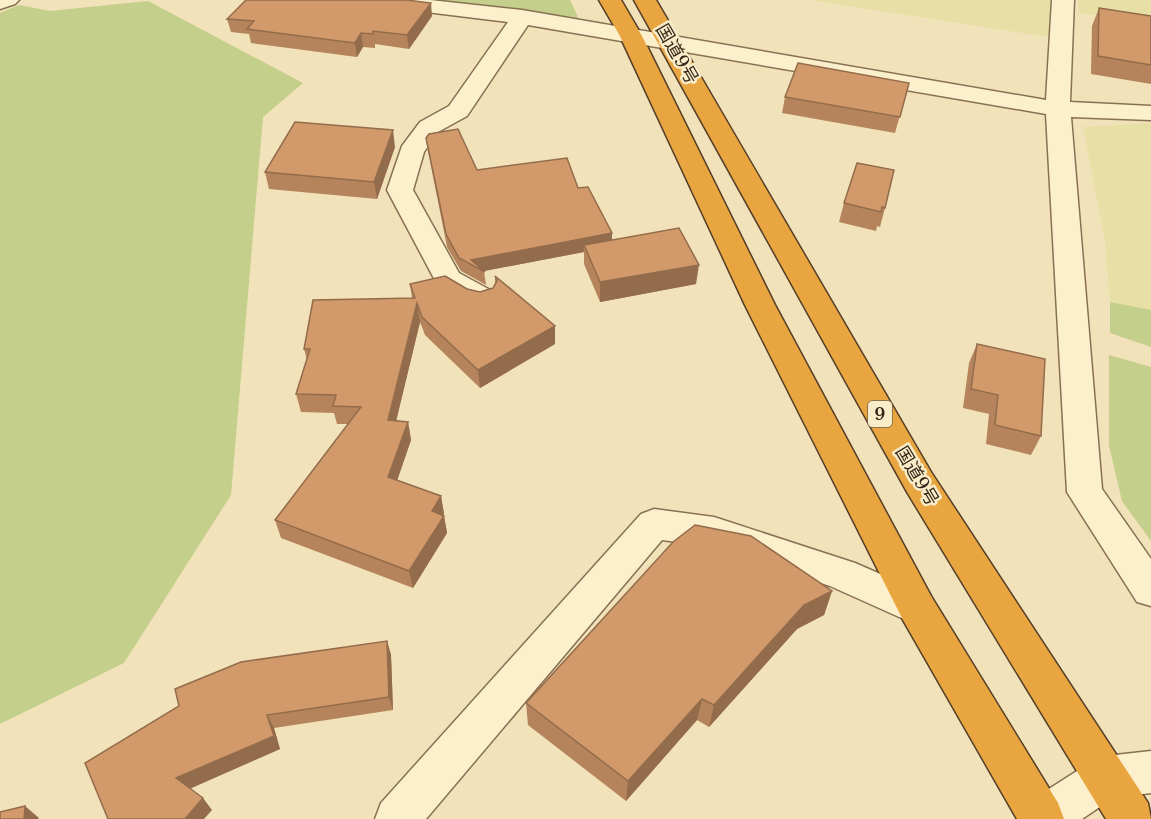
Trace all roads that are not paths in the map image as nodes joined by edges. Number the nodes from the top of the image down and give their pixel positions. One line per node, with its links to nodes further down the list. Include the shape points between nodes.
1 (8, 0): 6 (street)
2 (377, 0): 7 (street)
3 (610, 0): 8 (highway, 国道9号)
4 (645, 0): 9 (highway, 国道9号 / 9)
5 (1063, 0): 10 (street)
6 (0, 3)
7 (522, 17): 8 (street); 12 (street, via 458,111 429,127 411,151 400,190 448,279)
8 (631, 36): 9 (street); 14 (highway, 国道9号, via 760,305)
9 (671, 44): 10 (street); 16 (highway, 国道9号 / 9, via 919,482)
10 (1058, 109): 11 (street); 13 (street, via 1085,492)
11 (1151, 113)
12 (481, 298)
13 (1151, 590)
14 (917, 608): 17 (street, via 842,574 714,532 654,524); 18 (highway, 国道9号)
15 (1151, 772): 16 (street)
16 (1106, 777): 18 (street); 19 (highway, 国道9号 / 9)
17 (397, 819)
18 (1042, 819)
19 (1132, 819)

